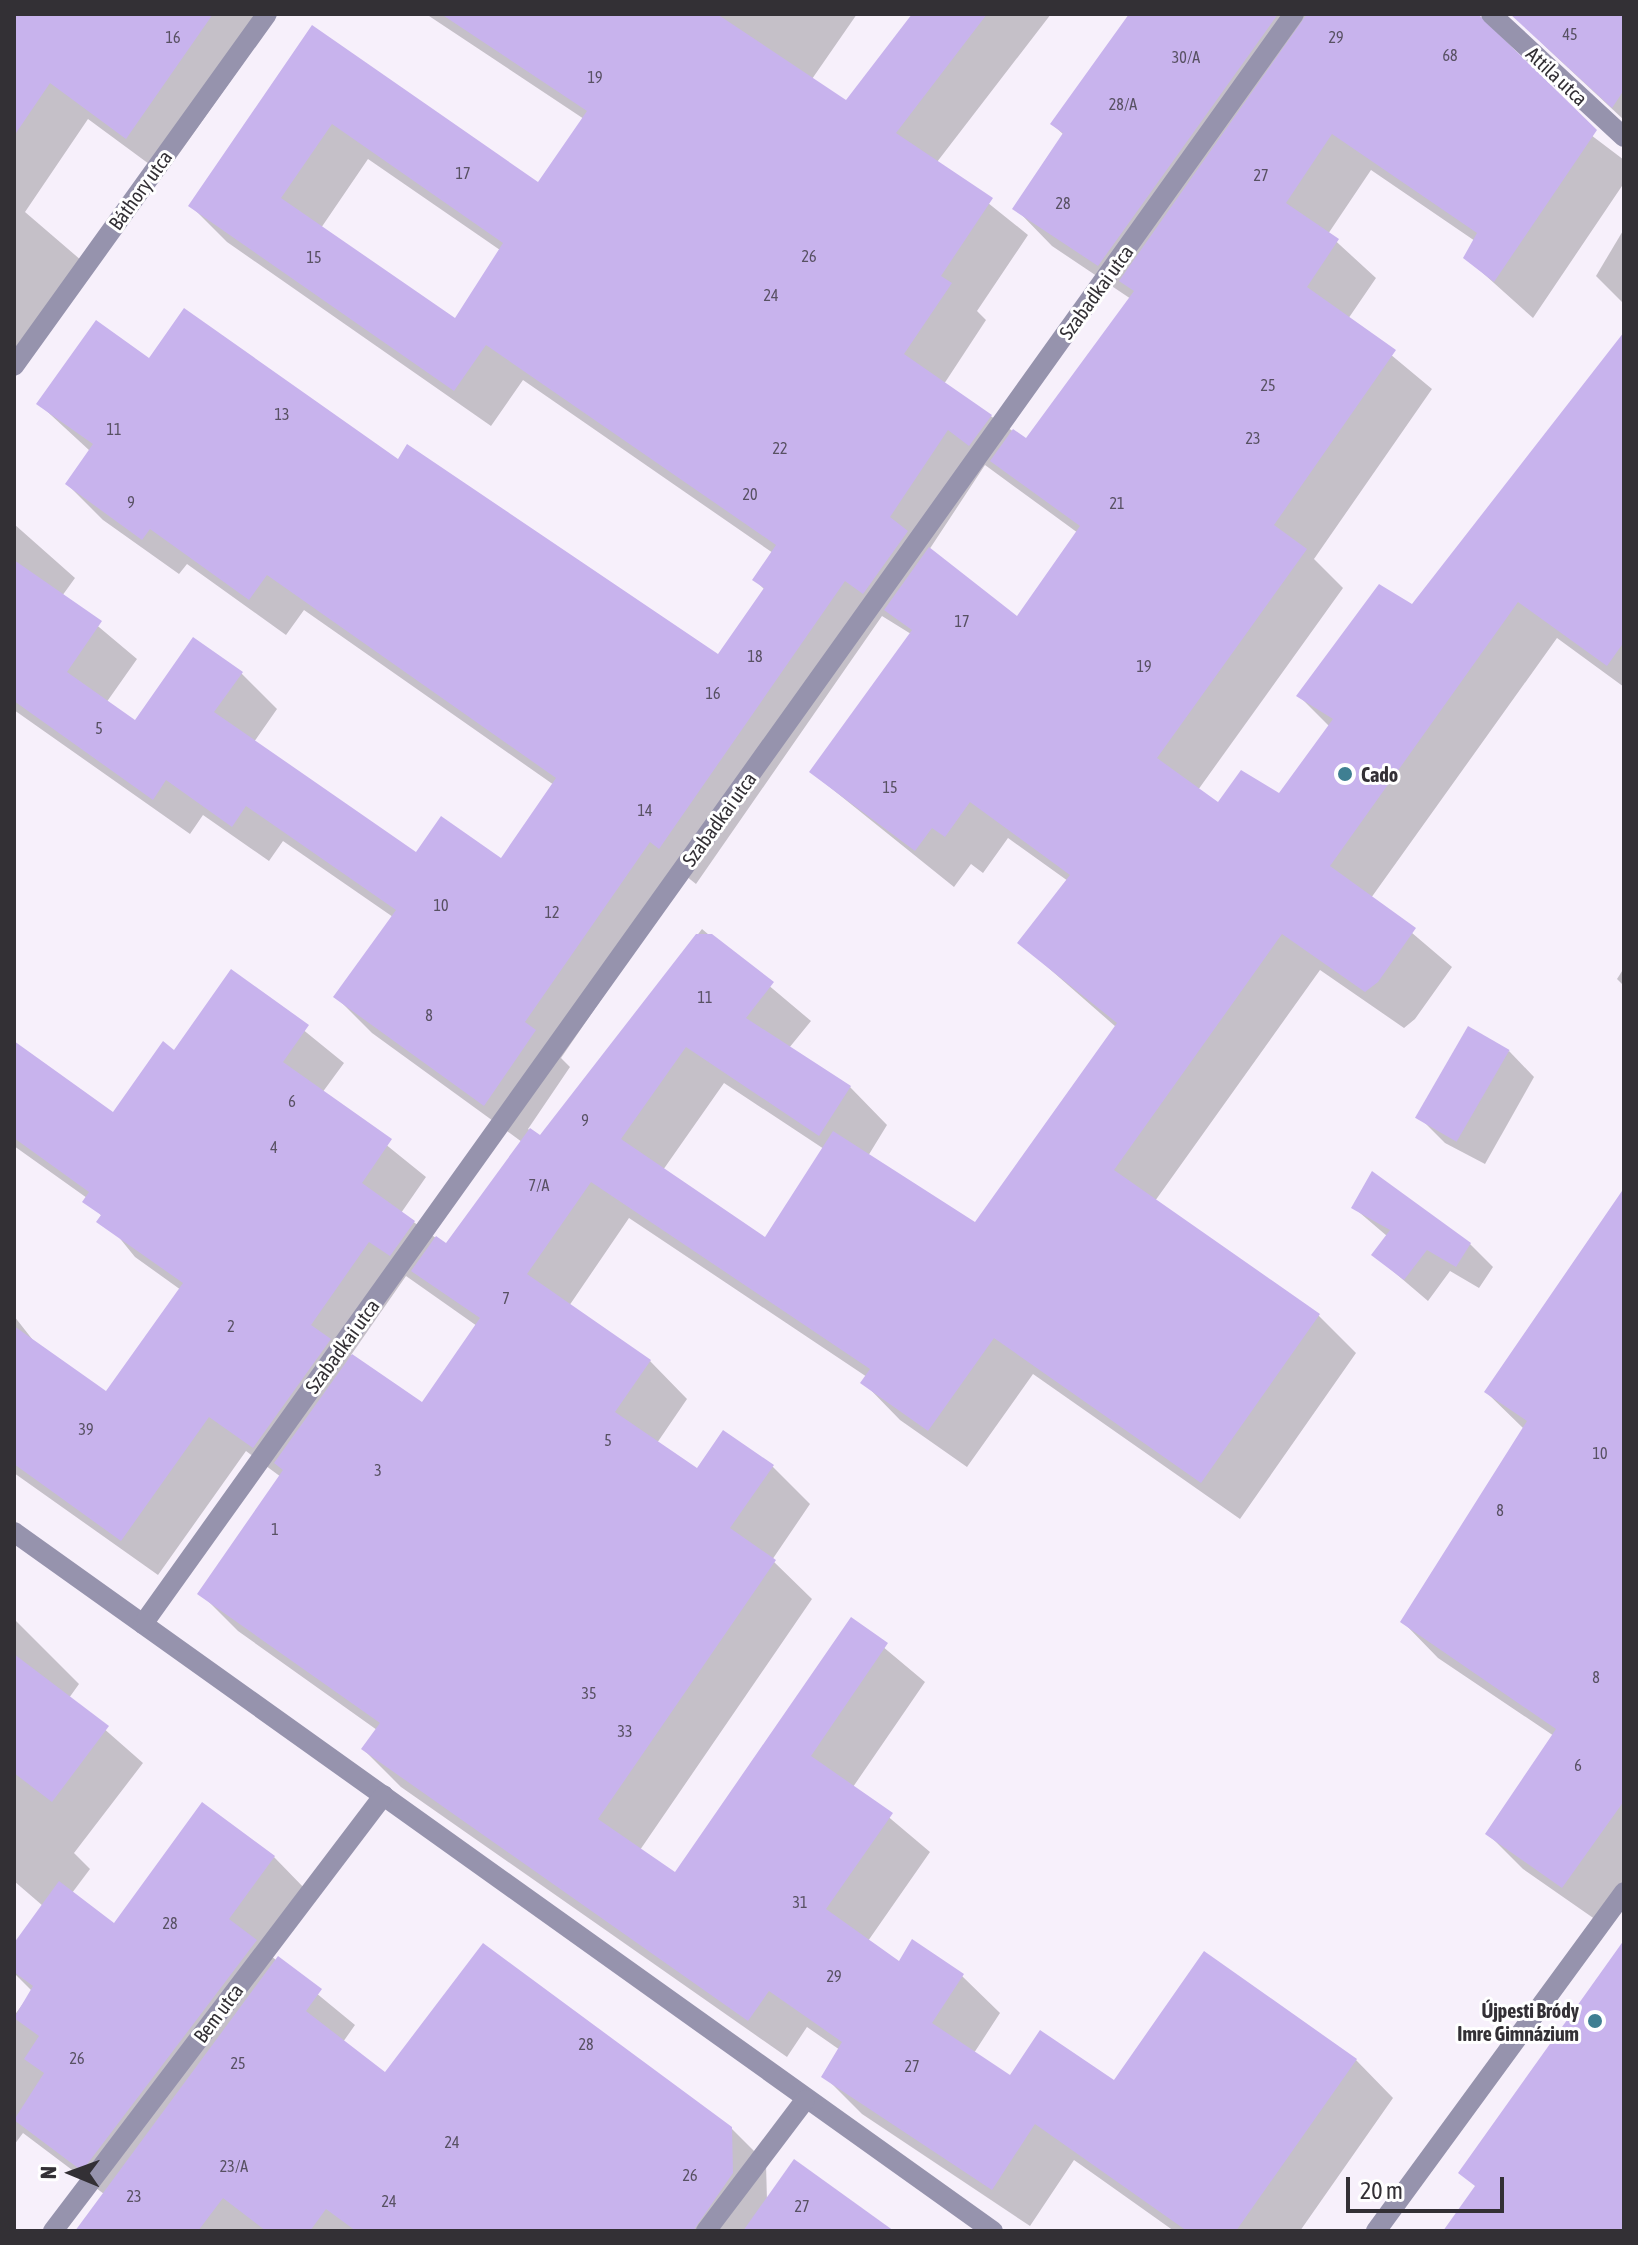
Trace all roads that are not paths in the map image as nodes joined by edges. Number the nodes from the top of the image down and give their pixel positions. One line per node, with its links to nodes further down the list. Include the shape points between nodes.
1 (267, 14): 5 (street, Báthory utca)
2 (1294, 14): 7 (street, Szabadkai utca)
3 (1491, 14): 4 (street, Attila utca)
4 (1624, 137)
5 (14, 366)
6 (14, 1532): 7 (street)
7 (143, 1624): 8 (street)
8 (384, 1795): 10 (street); 11 (street, Bem utca)
9 (1624, 1892): 14 (street)
10 (805, 2100): 12 (street); 13 (street)
11 (53, 2231)
12 (706, 2231)
13 (993, 2231)
14 (1376, 2231)

